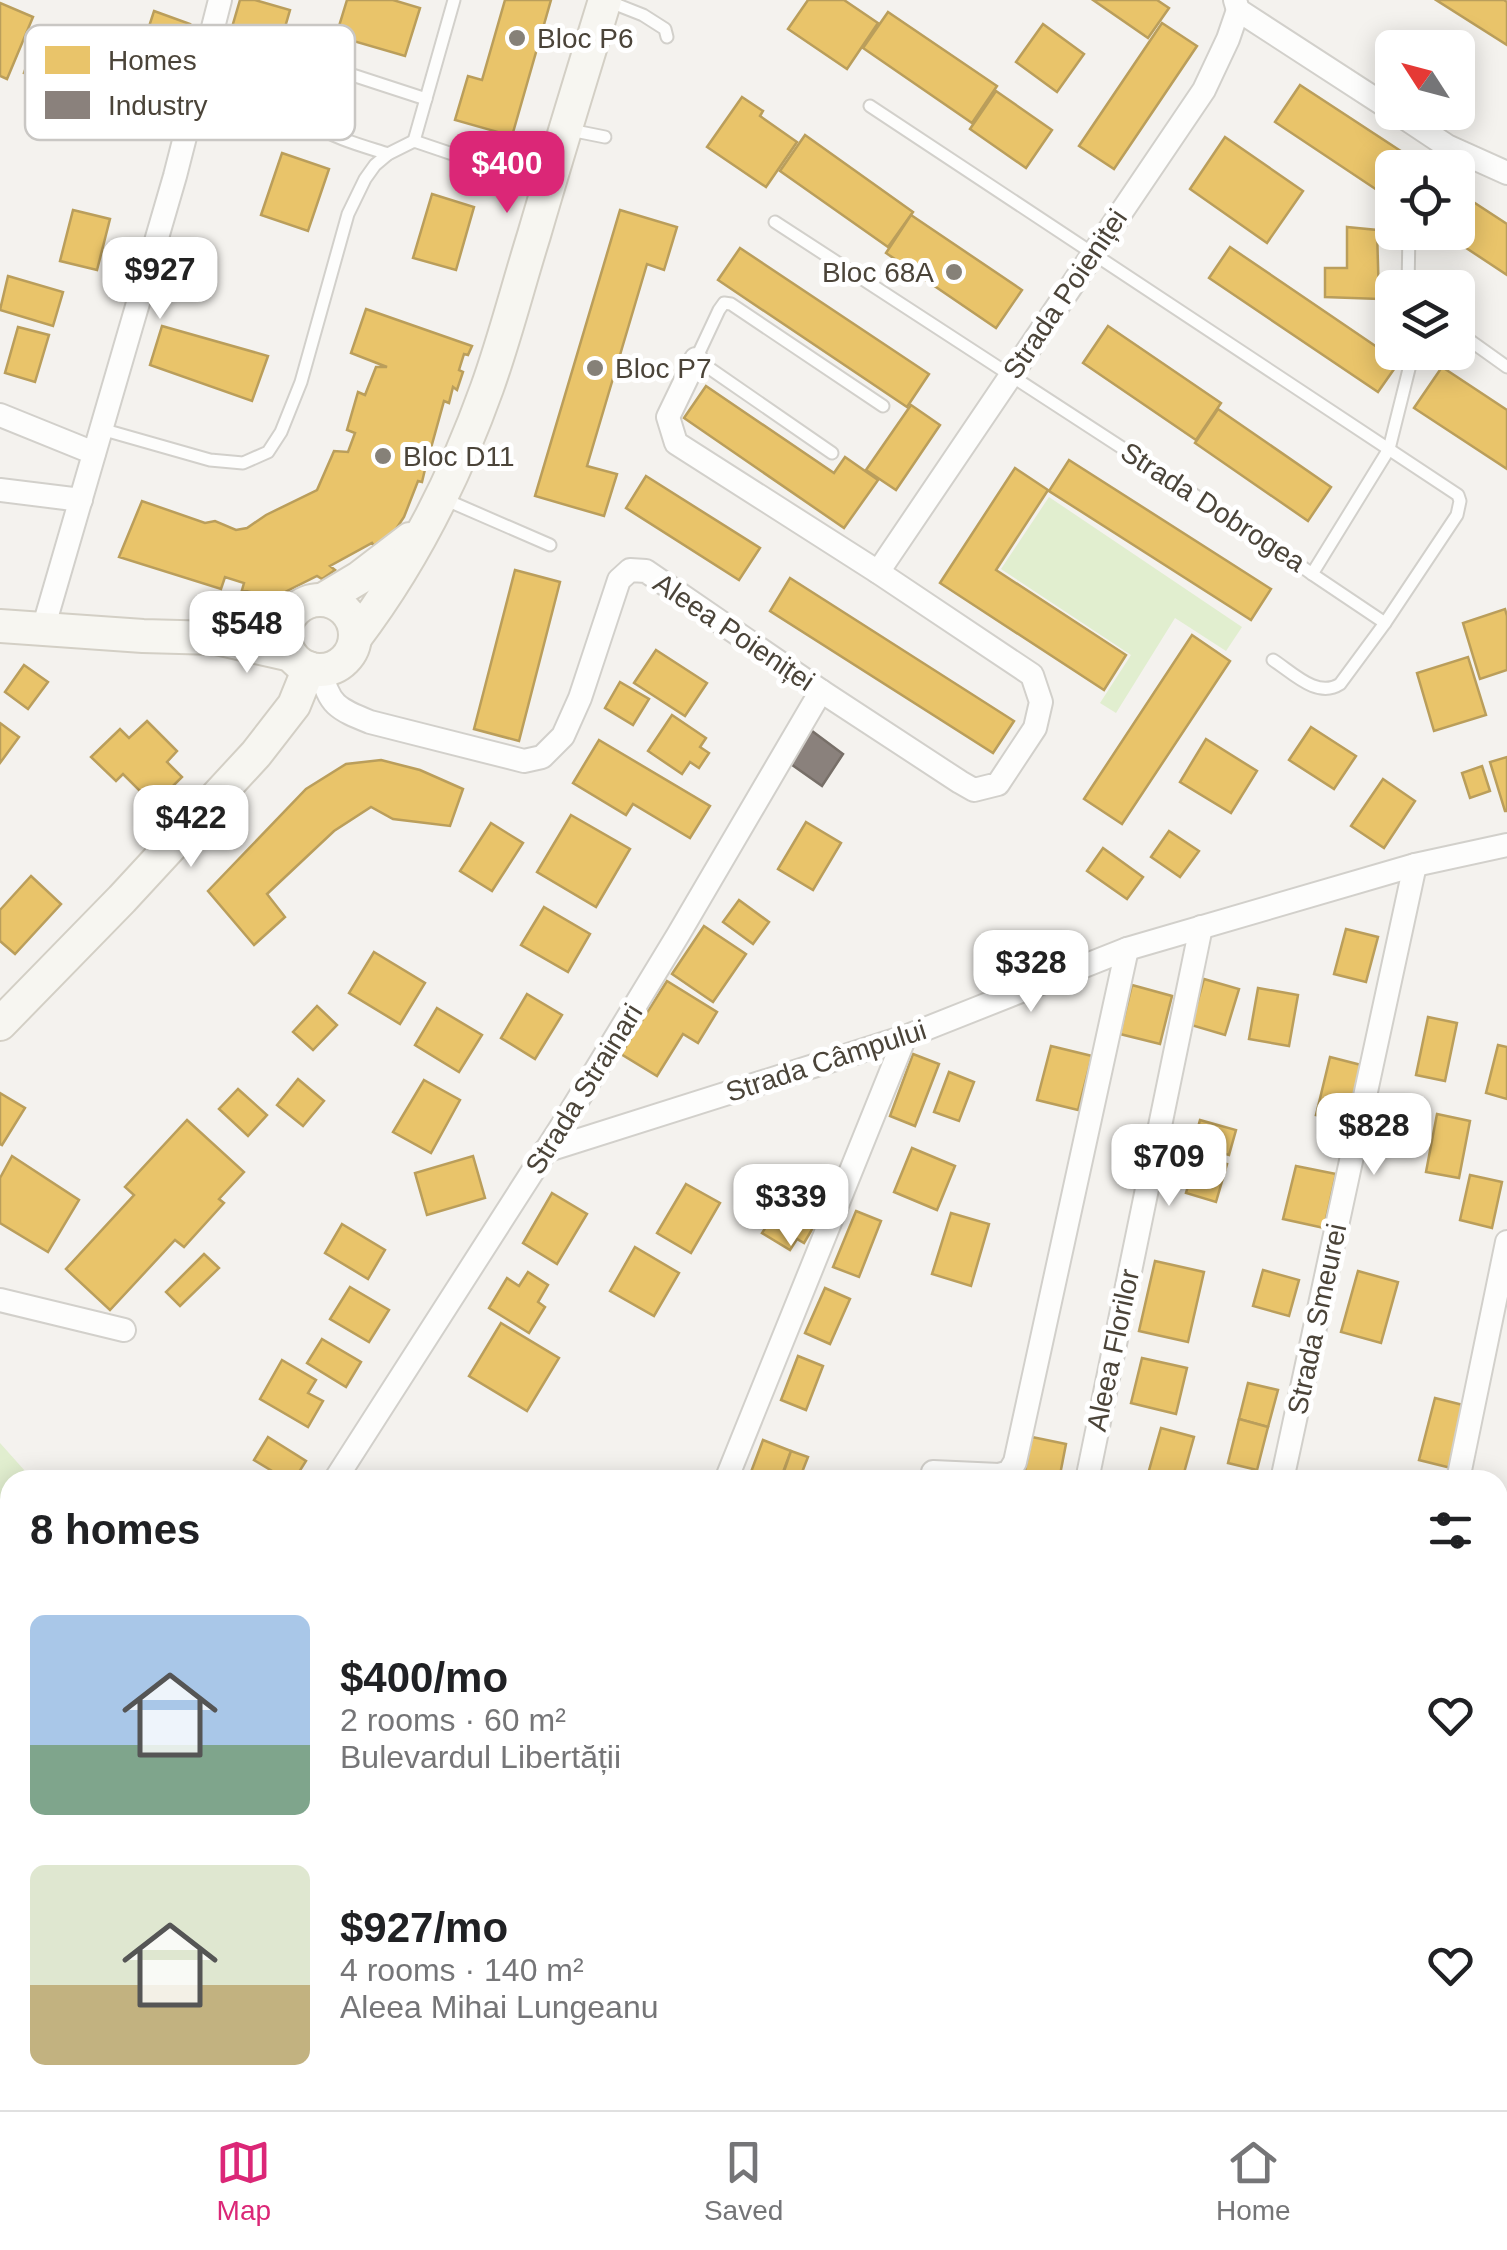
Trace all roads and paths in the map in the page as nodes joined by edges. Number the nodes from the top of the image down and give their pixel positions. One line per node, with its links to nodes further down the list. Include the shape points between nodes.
1 (220, 0): 5 (street)
2 (454, 0): 9 (lane)
3 (605, 0): 6 (lane, via 643,15); 11 (main road)
4 (1236, 5): 8 (street); 23 (street, Strada Poieniței, via 1204,90)
5 (214, 25)
6 (668, 37)
7 (355, 76): 9 (lane)
8 (1375, 98)
9 (426, 99): 16 (lane)
10 (870, 106): 23 (lane)
11 (566, 129): 13 (lane); 21 (main road)
12 (1423, 130): 17 (street)
13 (605, 137)
14 (184, 140): 31 (street)
15 (350, 140): 19 (lane)
16 (414, 141): 19 (lane); 21 (lane)
17 (1447, 146): 18 (lane); 20 (street)
18 (1444, 150)
19 (388, 154): 31 (lane, via 365,179 348,214 301,382 268,452 242,464 210,460)
20 (1507, 173)
21 (548, 186): 37 (main road, via 488,386)
22 (775, 222): 28 (lane, Strada Dobrogea)
23 (1092, 254): 28 (street, Strada Poieniței); 32 (lane)
24 (1475, 344): 26 (lane)
25 (696, 359): 29 (lane, via 719,310 731,304); 34 (lane); 39 (street, via 668,417 676,443)
26 (1507, 367)
27 (1409, 370): 32 (lane, Strada Dobrogea)
28 (1009, 376): 39 (street, Strada Poieniței); 40 (lane, Strada Dobrogea)
29 (882, 406)
30 (0, 415): 33 (street)
31 (101, 428): 33 (street)
32 (1390, 449): 40 (lane, Strada Dobrogea); 43 (lane, via 1460,501)
33 (94, 452): 36 (street)
34 (832, 453)
35 (0, 490): 36 (street)
36 (80, 500): 45 (street)
37 (433, 512): 38 (lane); 41 (main road, via 374,568); 47 (main road)
38 (550, 545)
39 (878, 572): 50 (street, Aleea Poieniței, via 1032,675 1040,702 1035,728 998,784 974,790)
40 (1312, 574): 43 (lane)
41 (324, 600): 42 (main road); 47 (main road, via 344,608)
42 (292, 613): 46 (main road); 49 (main road, via 284,635)
43 (1385, 624): 48 (lane, via 1332,689 1313,686)
44 (0, 626): 45 (main road)
45 (43, 629): 46 (main road)
46 (216, 638): 49 (main road)
47 (355, 638): 49 (main road, via 334,667)
48 (1273, 660)
49 (307, 664): 50 (street, Aleea Poieniței, via 330,700 352,715 524,761 542,757 563,736 619,580 630,570 646,571); 55 (main road, via 294,706 256,754)
50 (821, 691): 57 (street, Strada Strainari)
51 (1507, 845): 52 (street, Strada Câmpului)
52 (1416, 865): 53 (street, Strada Câmpului); 65 (street, Strada Smeurei)
53 (1200, 927): 54 (street, Strada Câmpului); 64 (street, Aleea Florilor)
54 (1127, 949): 56 (street, Strada Câmpului); 63 (street)
55 (0, 1024)
56 (905, 1037): 57 (street, Strada Câmpului); 62 (street)
57 (546, 1152): 61 (street, Strada Strainari)
58 (1507, 1242): 66 (street)
59 (0, 1300): 60 (street)
60 (124, 1330)
61 (341, 1470)
62 (730, 1470)
63 (1009, 1470)
64 (1088, 1470)
65 (1284, 1470)
66 (1460, 1470)

